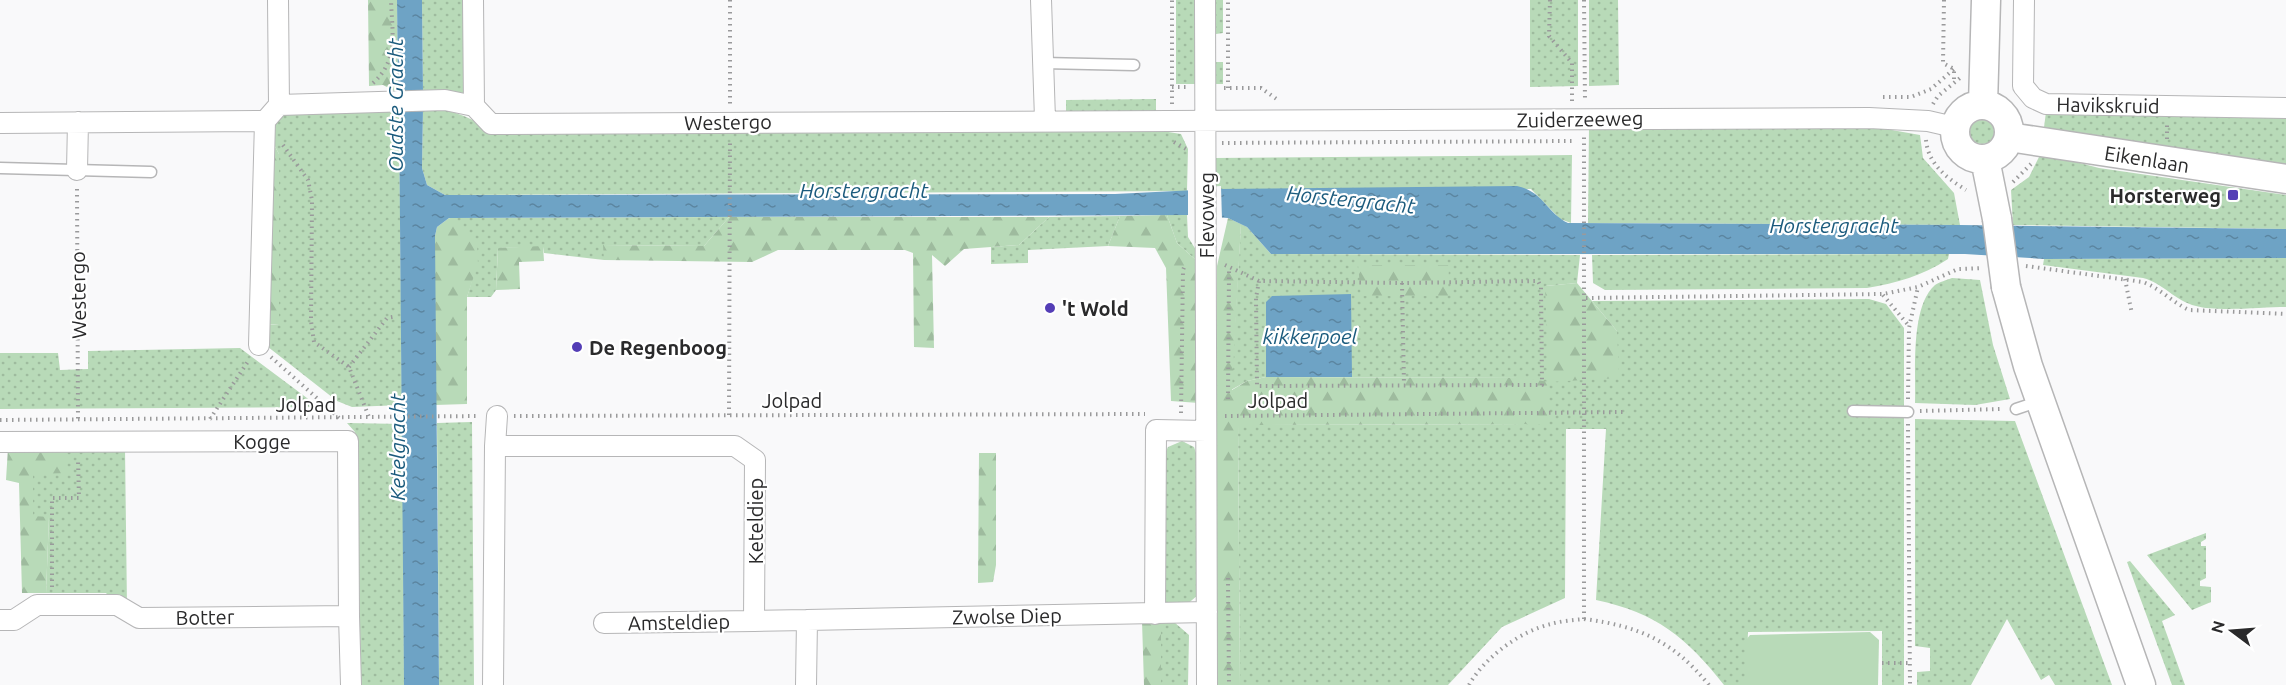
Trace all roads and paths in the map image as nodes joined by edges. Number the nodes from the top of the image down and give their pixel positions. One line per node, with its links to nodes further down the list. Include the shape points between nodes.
1 (278, 0): 29 (street)
2 (391, 0): 18 (path, via 391,60 386,71)
3 (473, 0): 31 (street)
4 (730, 0): 37 (path)
5 (1041, 0): 14 (street)
6 (1172, 0): 19 (path)
7 (1205, 0): 20 (street, Flevoweg)
8 (1228, 0): 21 (path)
9 (1550, 0): 25 (path, via 1549,36 1572,63)
10 (1584, 0): 26 (path)
11 (1944, 0): 16 (path, via 1943,63)
12 (1986, 0): 30 (street)
13 (2024, 0): 32 (street, Havikskruid, via 2023,86 2032,98 2046,104)
14 (1043, 63): 15 (lane); 34 (street)
15 (1134, 65)
16 (1954, 69): 17 (path); 23 (path, via 1931,89 1911,97)
17 (1954, 82)
18 (372, 83)
19 (1172, 87): 20 (path); 38 (path)
20 (1206, 87): 21 (path); 39 (street, Flevoweg)
21 (1228, 88): 28 (path, via 1261,88 1275,100)
22 (1944, 90): 41 (path, via 1932,107)
23 (1876, 97)
24 (1561, 98): 25 (path)
25 (1572, 98): 26 (path); 33 (path)
26 (1585, 98): 27 (path); 33 (path)
27 (1596, 98)
28 (1287, 100)
29 (279, 105): 31 (street, Westergo, via 445,100); 35 (street)
30 (1983, 105): 41 (street); 42 (street, via 2004,115)
31 (474, 106): 37 (street, Westergo, via 491,124)
32 (2286, 108)
33 (1579, 118): 39 (street, Zuiderzeeweg); 41 (street, Zuiderzeeweg, via 1869,118); 43 (path); 45 (path)
34 (1045, 119): 37 (street, Westergo); 38 (street, Westergo)
35 (265, 121): 36 (street); 66 (street); 67 (path, via 308,180 314,342)
36 (78, 122): 40 (street); 49 (street)
37 (730, 122): 76 (path)
38 (1172, 122): 39 (street, Westergo); 44 (path)
39 (1206, 122): 84 (street, Flevoweg)
40 (0, 123)
41 (1941, 124): 47 (street, via 1963,152); 52 (path, via 1927,153 1943,174)
42 (2009, 137): 47 (street, via 1997,156); 51 (street, Eikenlaan)
43 (1583, 139): 45 (path); 61 (path)
44 (1172, 141)
45 (1572, 141): 46 (path)
46 (1216, 142)
47 (1985, 159): 55 (street, bridge)
48 (0, 168): 49 (lane)
49 (76, 170): 50 (lane); 83 (path, Westergo)
50 (151, 172)
51 (2286, 179)
52 (1970, 193)
53 (1219, 260): 54 (path)
54 (1229, 268): 57 (path); 78 (path)
55 (2005, 274): 56 (path); 59 (path, via 1958,269); 69 (street)
56 (2125, 279): 62 (path); 63 (path, via 2156,287 2189,310)
57 (1259, 281): 58 (path); 68 (path, via 1257,386)
58 (1402, 283): 68 (path); 68 (path, via 1538,281 1541,287 1542,385)
59 (1918, 287): 60 (path); 65 (path)
60 (1883, 294): 61 (path); 65 (path)
61 (1586, 298): 73 (path)
62 (2132, 314)
63 (2286, 314)
64 (393, 317): 67 (path, via 387,318)
65 (1909, 327): 71 (path)
66 (259, 345): 80 (path); 81 (path)
67 (350, 367): 79 (path)
68 (1404, 385)
69 (2028, 405): 71 (path); 109 (street)
70 (1853, 411): 71 (lane)
71 (1908, 411): 100 (path)
72 (1627, 412): 73 (path, Jolpad)
73 (1584, 413): 78 (path, Jolpad); 94 (path)
74 (1157, 414): 76 (path, Jolpad)
75 (1169, 414): 84 (path, Jolpad)
76 (729, 415): 77 (path, Jolpad)
77 (497, 416): 79 (path, Jolpad); 88 (street)
78 (1228, 416): 84 (path, Jolpad); 85 (path)
79 (369, 417): 81 (path, Jolpad)
80 (210, 419): 81 (path, Jolpad); 83 (path, Jolpad)
81 (340, 419)
82 (0, 420): 83 (path, Jolpad)
83 (78, 420): 87 (path, Westergo)
84 (1206, 422): 91 (street, Flevoweg); 92 (street, via 1156,430)
85 (1228, 428)
86 (0, 442): 87 (street, Kogge)
87 (78, 442): 90 (path, Westergo, via 79,498 52,498); 93 (street, Kogge, via 348,441)
88 (495, 446): 97 (street, Keteldiep, via 735,446 755,460); 102 (street)
89 (1228, 568): 105 (path)
90 (52, 605): 93 (street, Botter, via 117,605 139,618); 95 (street, Botter, via 37,605 14,620)
91 (1206, 612): 92 (street, Zwolse Diep); 104 (street, Flevoweg)
92 (1155, 614): 96 (street, Zwolse Diep)
93 (349, 616): 101 (street)
94 (1584, 619): 106 (path, via 1549,624 1518,638 1493,657); 107 (path, via 1617,623 1648,633 1689,662)
95 (0, 620)
96 (807, 620): 97 (street); 103 (street)
97 (754, 621): 98 (street, Amsteldiep)
98 (604, 623)
99 (1882, 663): 100 (path)
100 (1910, 663): 108 (path)
101 (351, 685)
102 (493, 685)
103 (806, 685)
104 (1207, 685)
105 (1229, 685)
106 (1469, 685)
107 (1708, 685)
108 (1910, 685)
109 (2140, 685)

